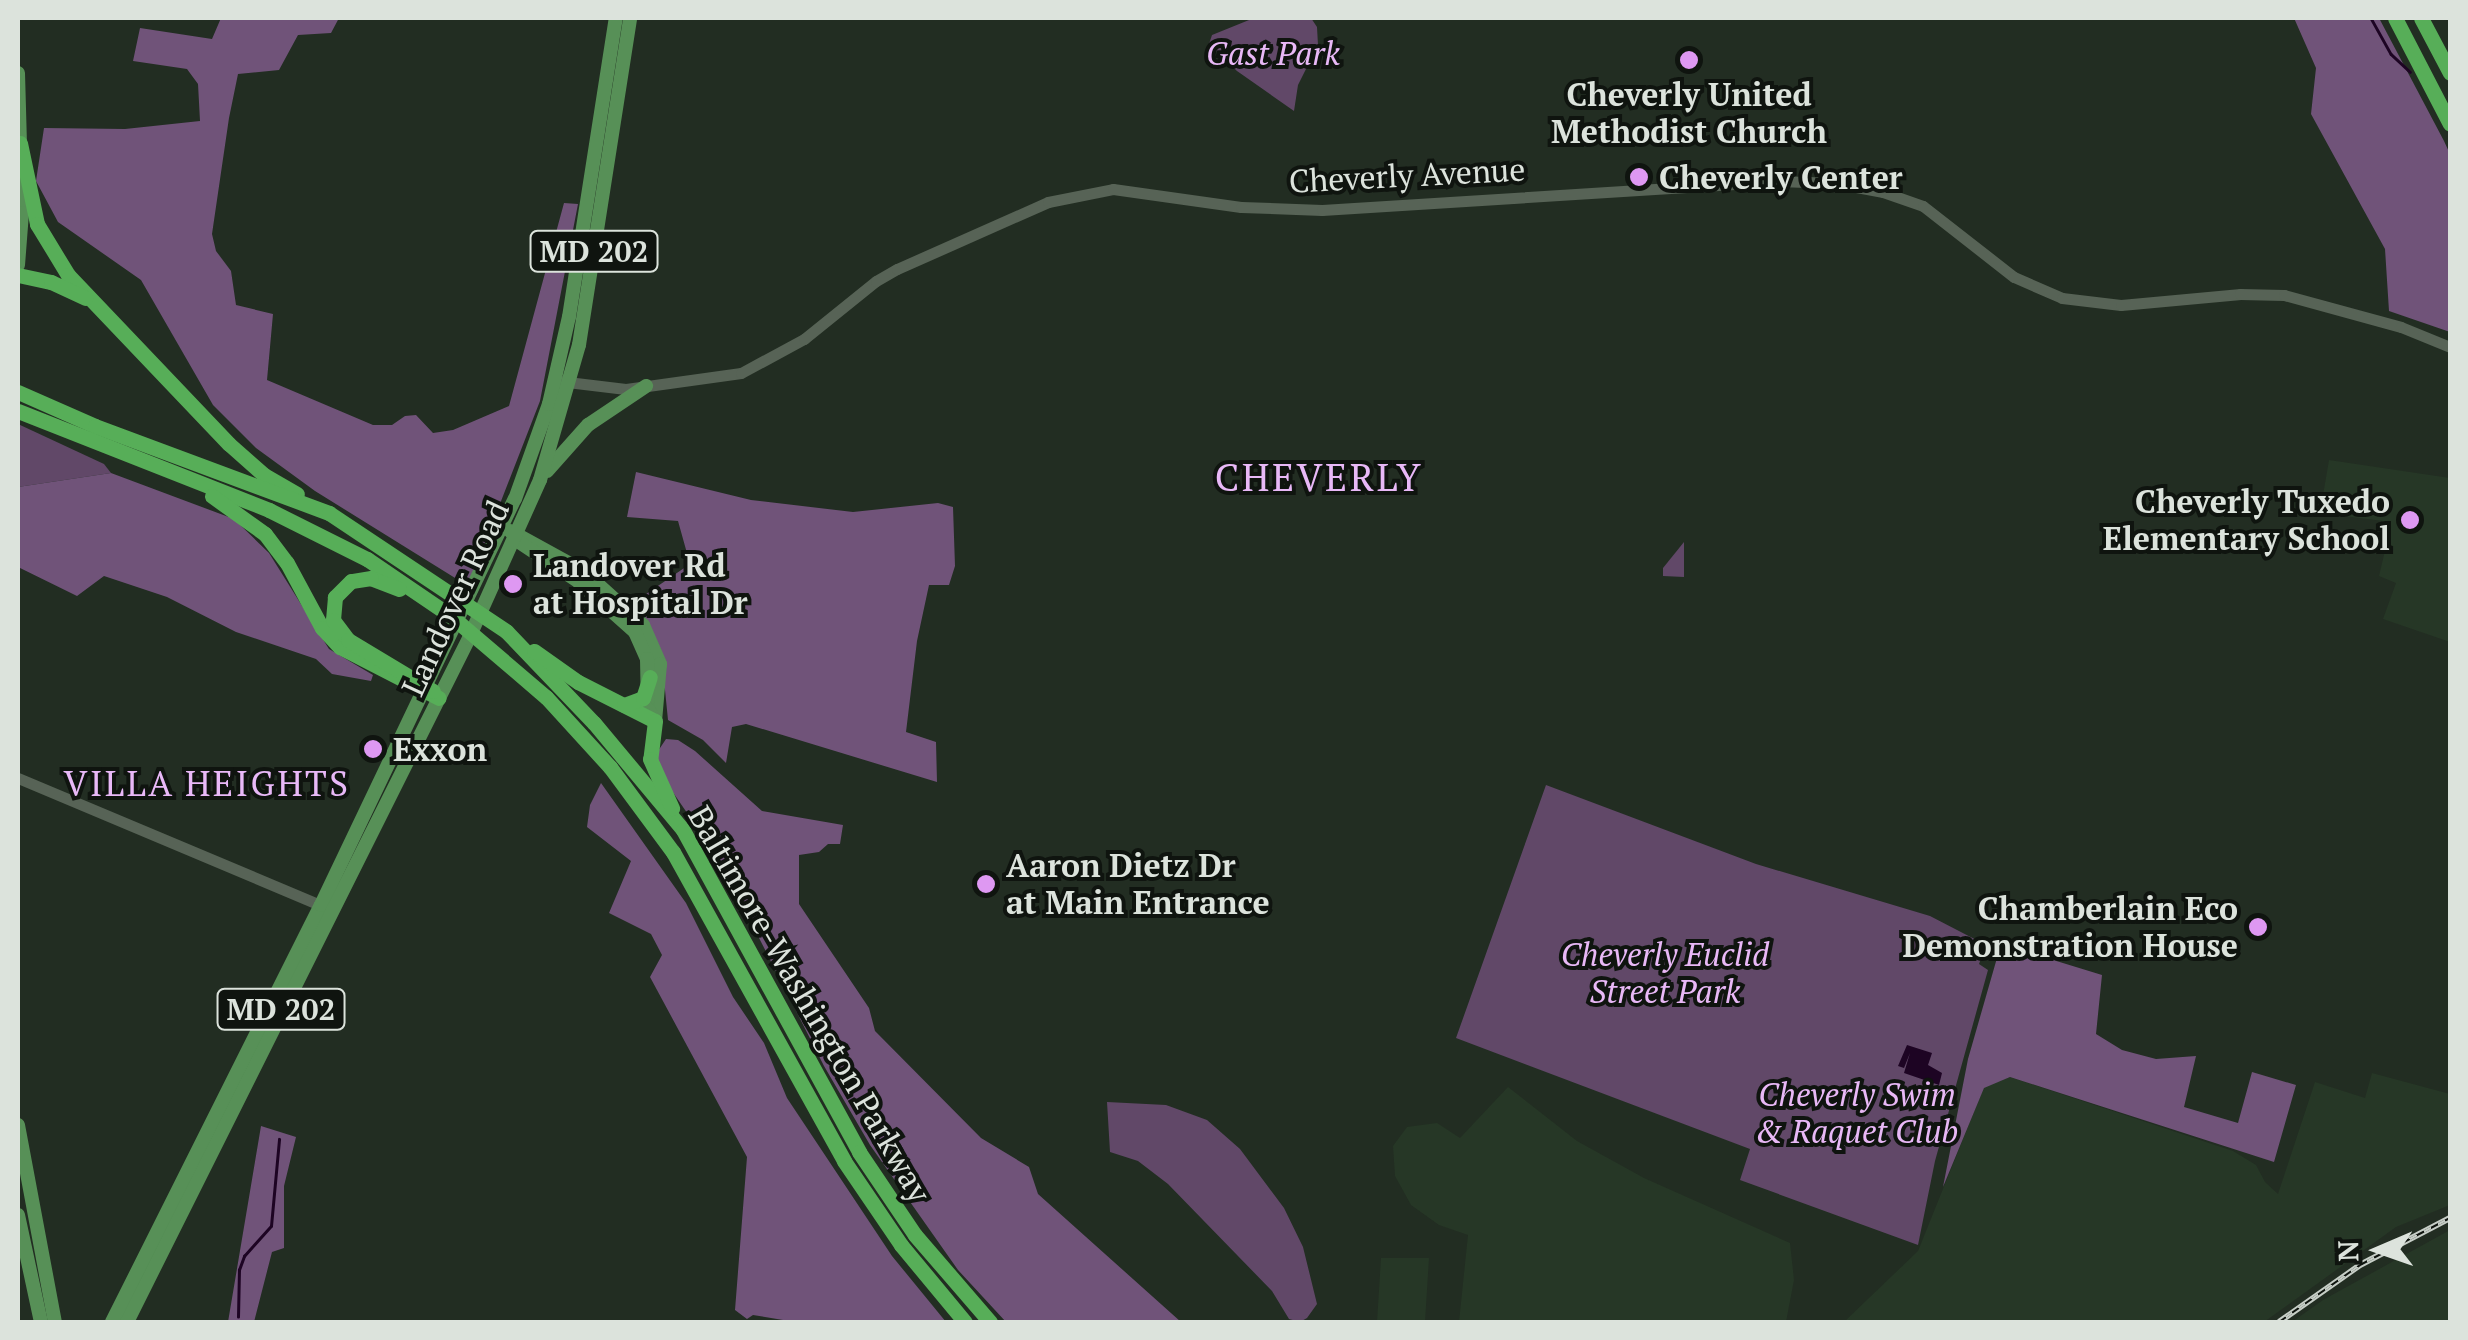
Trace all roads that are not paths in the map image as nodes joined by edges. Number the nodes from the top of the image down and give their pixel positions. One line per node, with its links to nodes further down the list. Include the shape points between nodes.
1 (616, 18): 15 (main road, Landover Road / MD 202)
2 (630, 18): 15 (main road, Landover Road / MD 202)
3 (2395, 18): 8 (highway)
4 (2422, 18): 5 (highway); 7 (highway)
5 (2450, 60)
6 (18, 72): 9 (main road)
7 (2450, 73)
8 (2450, 124)
9 (20, 143): 10 (main road); 13 (highway, via 44,238 68,275)
10 (18, 251): 11 (main road)
11 (18, 265)
12 (18, 275): 13 (highway, via 51,282)
13 (101, 307): 21 (highway, via 249,463)
14 (2450, 347): 16 (street, Cheverly Avenue, via 2284,295 2121,305 2062,298 2014,277 1923,206 1835,183 1778,180 1322,210 1241,207 1112,188 1048,202 897,269 754,368)
15 (563, 382): 16 (street, Cheverly Avenue); 20 (main road, Landover Road / MD 202); 22 (main road, Landover Road / MD 202)
16 (646, 386): 20 (main road, via 588,424)
17 (18, 392): 21 (highway, Baltimore-Washington Parkway)
18 (18, 412): 19 (highway, Baltimore-Washington Parkway)
19 (155, 467): 26 (highway, Baltimore-Washington Parkway, via 316,531); 29 (highway, via 258,526 331,638)
20 (540, 480): 23 (main road, Landover Road / MD 202)
21 (329, 513): 27 (highway, Baltimore-Washington Parkway)
22 (503, 529): 23 (main road); 29 (main road, Landover Road / MD 202)
23 (517, 537): 24 (main road); 25 (main road, Landover Road / MD 202); 31 (main road, via 582,571 642,624 660,664)
24 (542, 558): 25 (main road, via 518,559); 28 (main road, via 626,622 643,648)
25 (501, 573): 29 (main road, Landover Road / MD 202)
26 (447, 613): 29 (highway, via 366,578 346,584 333,606 336,626 348,640); 41 (highway, Baltimore-Washington Parkway, via 546,697 650,819 709,912 844,1161 900,1245)
27 (506, 632): 30 (highway); 33 (highway, Baltimore-Washington Parkway)
28 (650, 677): 30 (highway, via 643,698); 31 (main road, via 648,709)
29 (430, 692): 34 (main road, Landover Road / MD 202)
30 (624, 705): 31 (highway)
31 (655, 721): 33 (highway, via 650,759)
32 (18, 778): 34 (street)
33 (683, 830): 42 (highway, Baltimore-Washington Parkway, via 859,1152 915,1235)
34 (326, 908): 39 (main road, Landover Road / MD 202); 40 (main road, Landover Road / MD 202)
35 (18, 1124): 38 (main road)
36 (18, 1215): 37 (main road)
37 (41, 1322)
38 (55, 1322)
39 (112, 1322)
40 (127, 1322)
41 (965, 1322)
42 (990, 1322)

